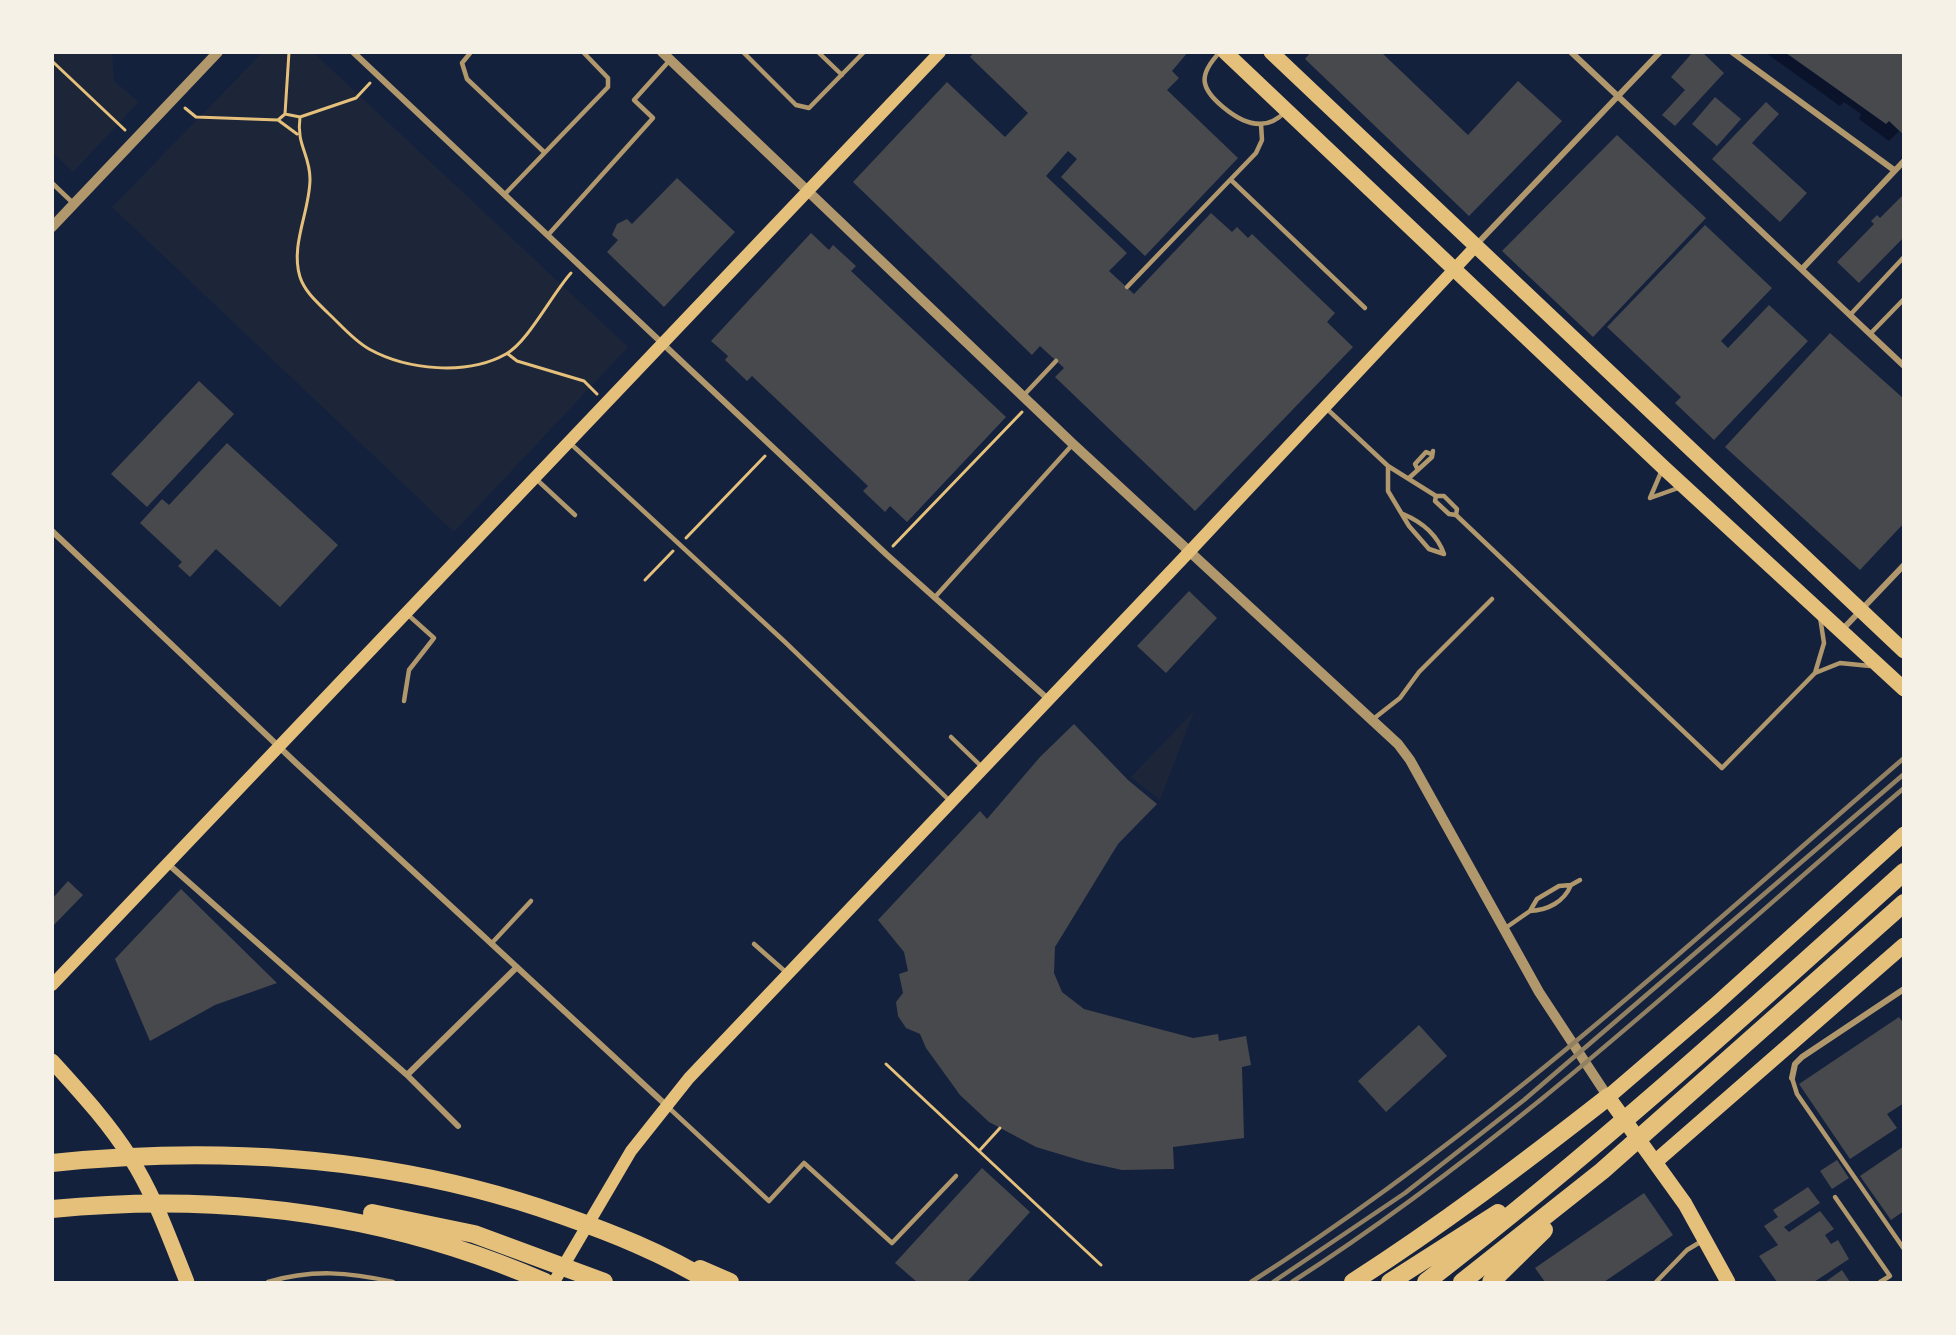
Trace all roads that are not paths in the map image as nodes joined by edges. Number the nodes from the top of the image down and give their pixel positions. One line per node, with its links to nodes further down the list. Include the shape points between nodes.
1 (218, 52): 27 (street)
2 (353, 52): 26 (street)
3 (471, 52): 20 (lane, via 462,63 467,79)
4 (583, 52): 20 (lane, via 608,78 608,87)
5 (743, 52): 16 (lane, via 796,105 809,108)
6 (818, 52): 16 (lane)
7 (864, 52): 16 (lane)
8 (940, 52): 25 (main road)
9 (1220, 52): 19 (lane, via 1205,76 1208,93 1239,120)
10 (1225, 52): 18 (main road)
11 (1571, 52): 17 (street)
12 (1660, 52): 17 (street)
13 (1732, 52): 22 (street)
14 (1272, 53): 30 (main road)
15 (666, 56): 25 (street); 29 (lane, via 634,100 653,118)
16 (842, 75)
17 (1617, 96): 30 (street); 32 (street)
18 (1286, 111): 19 (lane); 33 (main road)
19 (1261, 124): 23 (lane, via 1261,145)
20 (544, 152): 26 (lane)
21 (1904, 160): 22 (street)
22 (1894, 170): 32 (street)
23 (1231, 180): 34 (lane); 36 (lane)
24 (52, 183): 27 (lane)
25 (808, 191): 39 (main road); 42 (street)
26 (505, 194): 29 (street)
27 (74, 204): 28 (street)
28 (52, 227)
29 (548, 235): 39 (street)
30 (1475, 246): 33 (main road); 62 (main road)
31 (1904, 257): 37 (lane)
32 (1802, 269): 37 (street)
33 (1454, 271): 43 (main road); 48 (main road)
34 (1127, 287)
35 (1904, 299): 38 (lane)
36 (1365, 308)
37 (1850, 315): 38 (street)
38 (1870, 334): 41 (street)
39 (664, 343): 44 (main road); 59 (street)
40 (1056, 361): 42 (lane)
41 (1903, 364)
42 (1027, 400): 45 (street)
43 (1325, 407): 47 (lane); 57 (main road)
44 (569, 442): 49 (main road); 75 (lane)
45 (1074, 444): 57 (street); 59 (lane)
46 (1432, 452): 50 (lane, via 1432,457)
47 (1388, 466): 50 (lane); 53 (lane, via 1388,491)
48 (1663, 467): 51 (main road); 51 (lane, via 1650,498)
49 (535, 478): 54 (lane); 63 (main road)
50 (1409, 478): 52 (lane)
51 (1684, 486): 61 (main road)
52 (1437, 496): 55 (lane, via 1444,496 1457,509); 55 (lane, via 1435,501 1449,514)
53 (1403, 514): 53 (lane, via 1408,526 1429,549 1444,554 1439,540 1418,520)
54 (575, 515)
55 (1456, 515): 67 (lane, via 1722,768)
56 (52, 531): 73 (street)
57 (1190, 551): 69 (main road); 71 (street)
58 (1904, 566): 62 (street)
59 (935, 597): 69 (street)
60 (1492, 599): 71 (lane, via 1419,672 1400,698)
61 (1815, 606): 64 (main road); 67 (lane, via 1824,643)
62 (1861, 610): 64 (street); 65 (main road)
63 (406, 613): 70 (lane, via 434,638 409,670); 73 (main road)
64 (1842, 631): 66 (main road)
65 (1904, 651)
66 (1884, 670): 67 (lane, via 1845,663); 68 (main road)
67 (1815, 673)
68 (1904, 689)
69 (1048, 699): 74 (main road)
70 (404, 701)
71 (1372, 720): 84 (street, via 1410,760)
72 (951, 737): 74 (lane)
73 (279, 747): 77 (main road); 85 (street)
74 (983, 768): 75 (main road)
75 (951, 802): 89 (main road)
76 (1904, 834): 95 (main road)
77 (168, 864): 90 (main road); 93 (street)
78 (1904, 872): 98 (highway)
79 (1580, 880): 80 (lane)
80 (1571, 885): 83 (lane, via 1559,886 1537,899); 83 (lane, via 1567,897 1542,910)
81 (531, 901): 85 (lane)
82 (1904, 903): 101 (highway)
83 (1530, 911): 84 (lane)
84 (1503, 930): 95 (street)
85 (491, 944): 88 (street)
86 (754, 944): 89 (lane)
87 (1904, 945): 99 (main road)
88 (517, 967): 93 (street); 96 (street)
89 (788, 974): 96 (main road)
90 (52, 985)
91 (1904, 989): 94 (street, via 1802,1057 1795,1064)
92 (52, 1061): 110 (main road, via 131,1158)
93 (408, 1075): 97 (street)
94 (1792, 1078): 108 (lane, via 1797,1094)
95 (1608, 1097): 99 (main road); 118 (highway, via 1503,1179)
96 (666, 1105): 102 (lane, via 769,1201 804,1163 892,1244); 114 (main road, via 622,1165)
97 (458, 1126)
98 (1589, 1151): 119 (highway); 120 (highway)
99 (1655, 1162): 107 (main road)
100 (52, 1163): 106 (highway, via 195,1154 369,1167 464,1186 539,1207)
101 (1602, 1171): 121 (highway); 122 (highway)
102 (956, 1176)
103 (1834, 1197): 125 (lane, via 1890,1276)
104 (215, 1203): 105 (highway); 113 (highway, via 311,1212 375,1224 437,1241); 115 (highway, via 318,1207 396,1216 459,1229)
105 (60, 1208)
106 (626, 1239): 116 (highway); 117 (highway)
107 (1706, 1239): 123 (lane, via 1687,1250); 124 (main road)
108 (1901, 1242): 109 (lane)
109 (1904, 1249)
110 (187, 1282)
111 (268, 1282): 112 (lane, via 326,1271)
112 (393, 1282)
113 (545, 1282)
114 (554, 1282)
115 (604, 1282)
116 (710, 1282)
117 (730, 1282)
118 (1353, 1282)
119 (1390, 1282)
120 (1426, 1282)
121 (1461, 1282)
122 (1491, 1282)
123 (1656, 1282)
124 (1728, 1282)
125 (1880, 1282)

